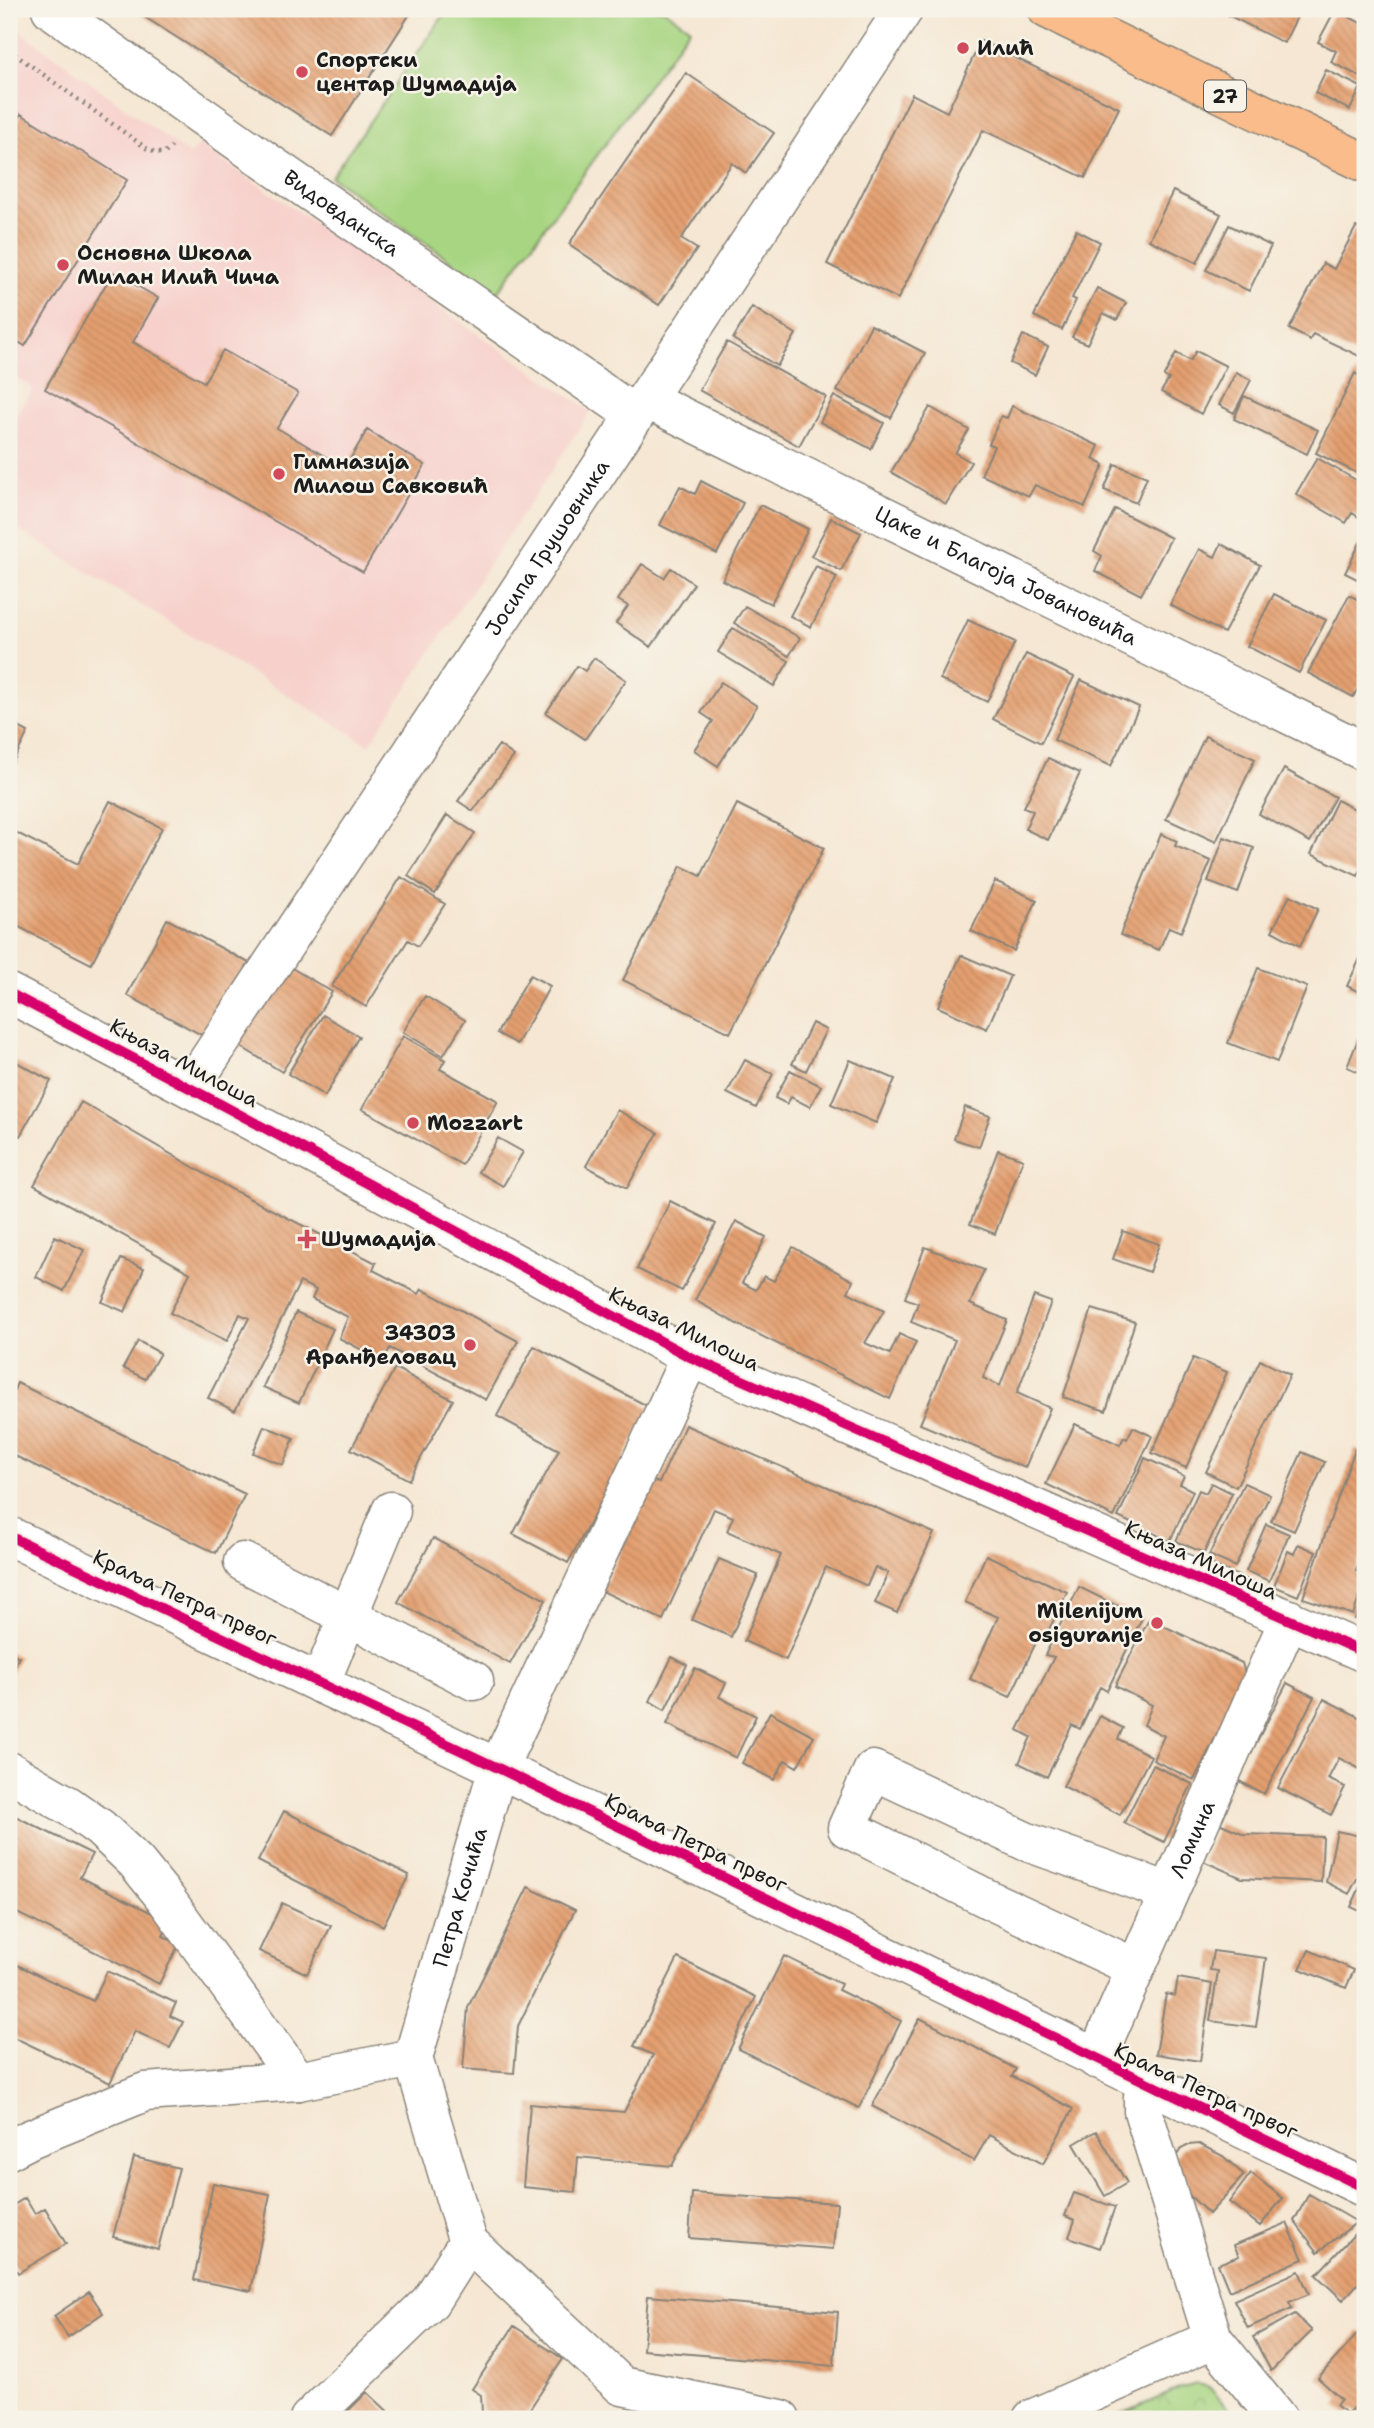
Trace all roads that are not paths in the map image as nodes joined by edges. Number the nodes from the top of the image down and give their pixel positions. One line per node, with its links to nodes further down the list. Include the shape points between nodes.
1 (51, 9): 6 (street, Видовданска, via 267,162)
2 (904, 9): 6 (street, Јосипа Грушовника)
3 (1047, 9): 4 (main road, 27)
4 (1089, 18): 5 (main road, 27)
5 (1365, 163)
6 (640, 407): 7 (street, Цаке и Благоја Јовановића); 9 (street, Јосипа Грушовника)
7 (1365, 752)
8 (9, 993): 9 (street, Књаза Милоша)
9 (190, 1088): 10 (street, Књаза Милоша)
10 (690, 1357): 15 (street, Књаза Милоша); 19 (street, Петра Кочића)
11 (391, 1511): 14 (street)
12 (9, 1536): 18 (street, Краља Петра првог)
13 (243, 1562): 14 (street)
14 (349, 1616): 17 (street); 18 (street)
15 (1289, 1619): 16 (street, Књаза Милоша); 21 (street, Ломина)
16 (1365, 1653)
17 (474, 1681)
18 (320, 1684): 19 (street, Краља Петра првог)
19 (498, 1768): 23 (street, Петра Кочића); 24 (street, Краља Петра првог)
20 (9, 1771): 25 (street, via 100,1828 136,1862)
21 (1169, 1892): 22 (street, Ломина); 22 (street, via 1027,1842 873,1770 847,1828)
22 (1136, 1968): 24 (street, Ломина)
23 (414, 2058): 25 (street); 29 (street)
24 (1096, 2059): 26 (street, Краља Петра првог)
25 (298, 2081): 27 (street, via 145,2092)
26 (1146, 2084): 28 (street, Краља Петра првог); 30 (street, via 1143,2111)
27 (9, 2150)
28 (1365, 2188)
29 (468, 2242): 31 (street, via 430,2302); 32 (street, via 622,2386)
30 (1213, 2339): 33 (street); 34 (street)
31 (309, 2419)
32 (781, 2419)
33 (1032, 2419)
34 (1278, 2419)

